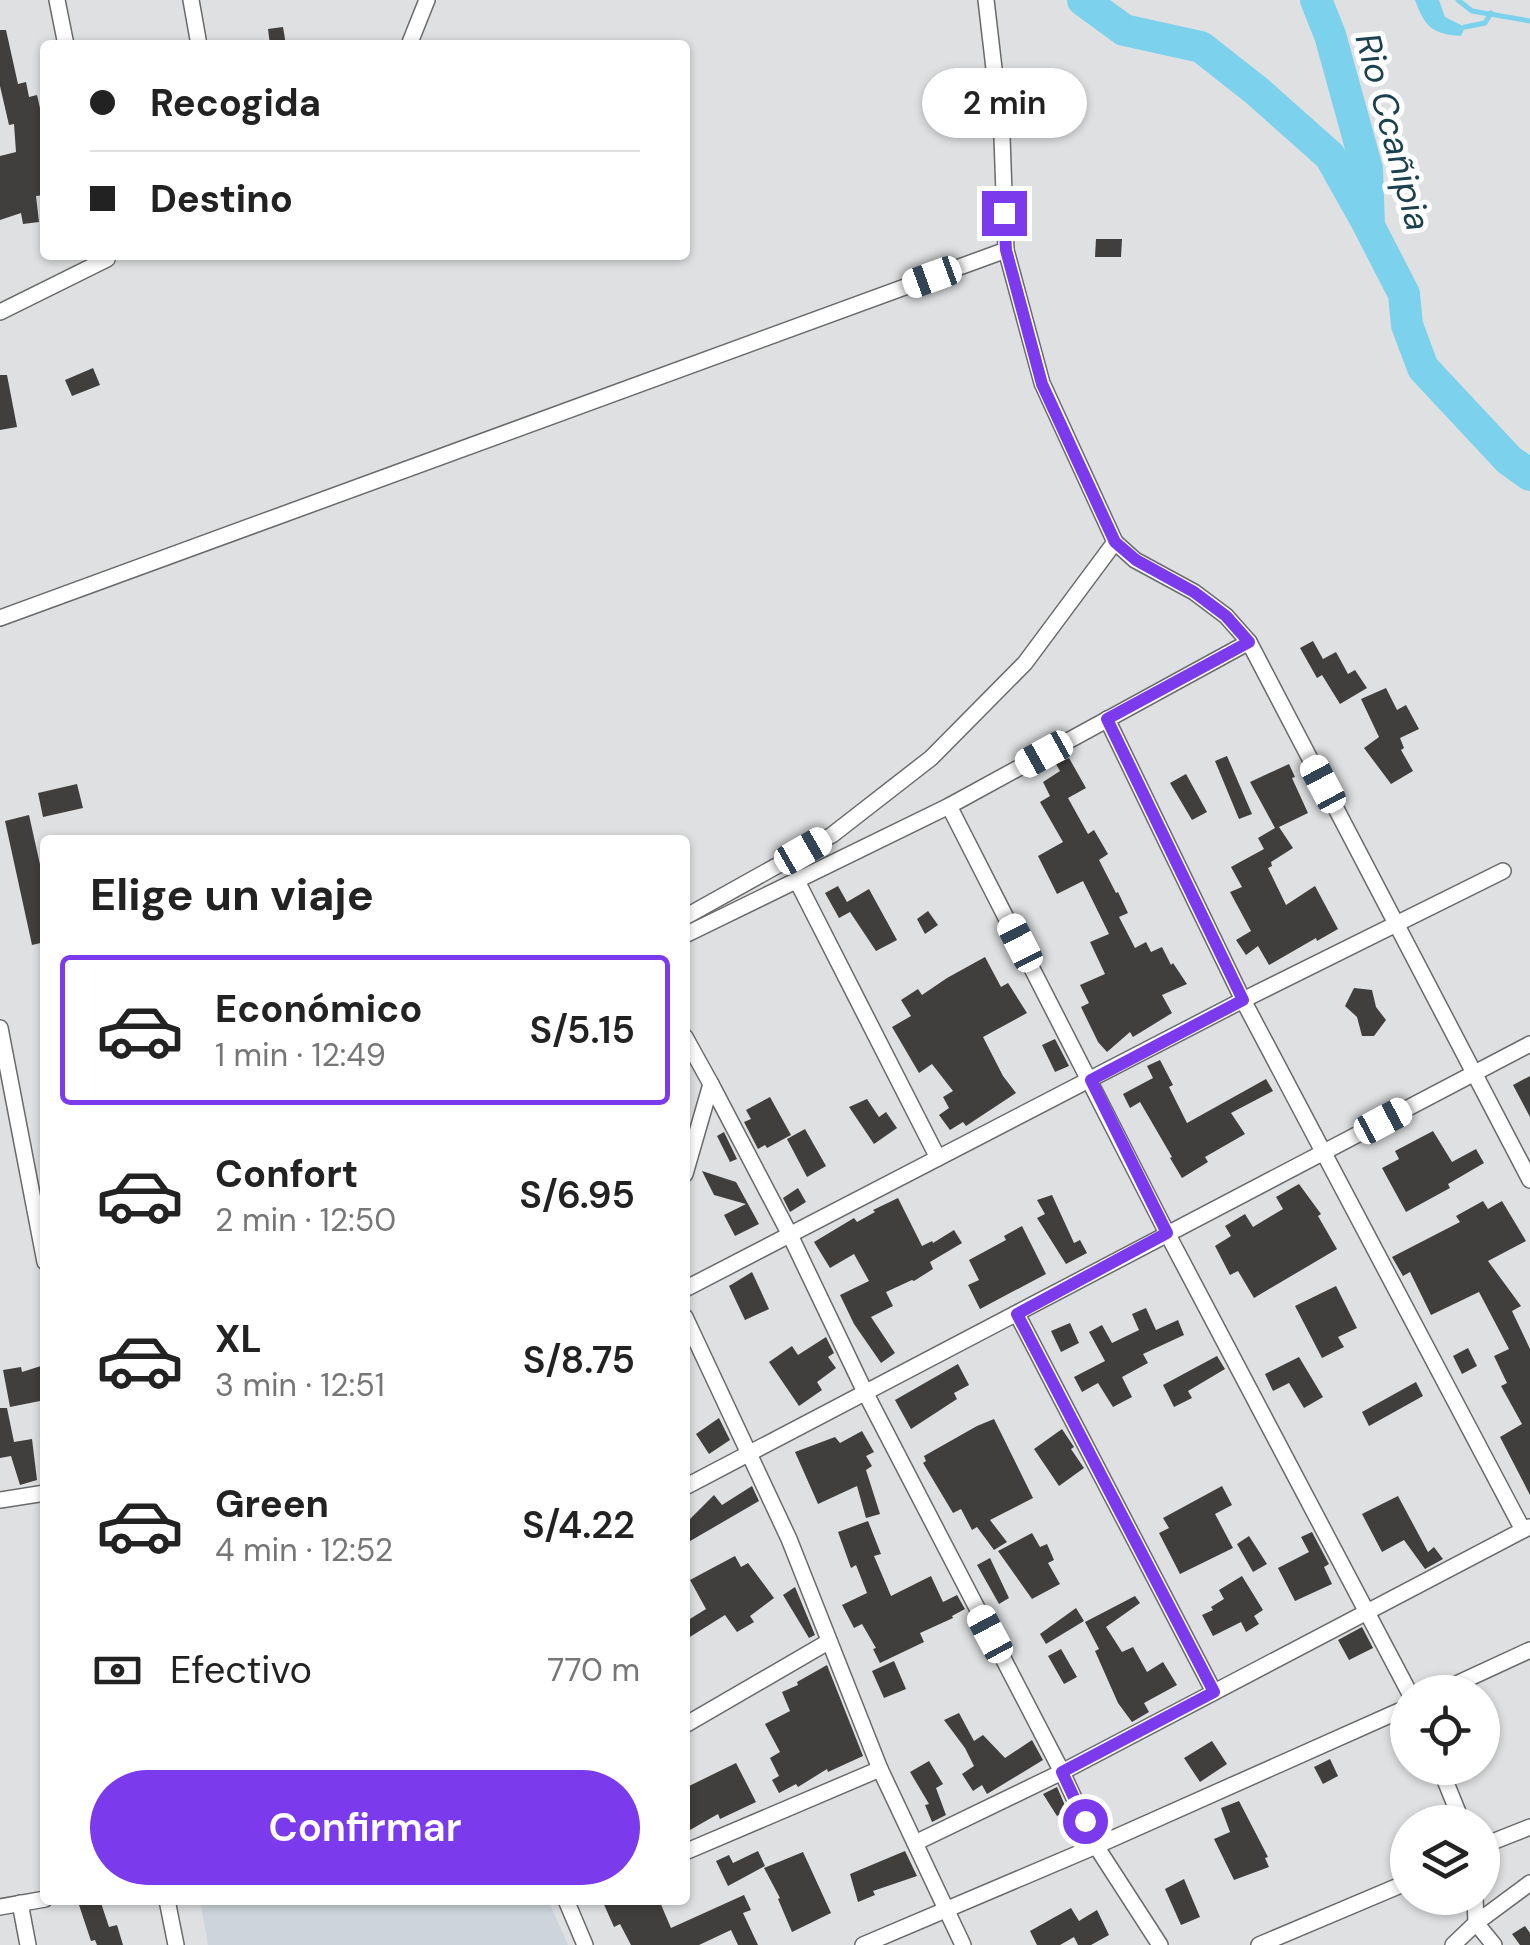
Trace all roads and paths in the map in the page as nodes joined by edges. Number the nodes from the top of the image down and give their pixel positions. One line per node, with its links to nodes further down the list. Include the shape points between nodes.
1 (57, 0): 5 (street)
2 (191, 0): 6 (street)
3 (427, 0): 7 (street)
4 (986, 0): 8 (street, via 1002,137)
5 (65, 40)
6 (197, 40)
7 (411, 40)
8 (1006, 250): 11 (street, via 1042,384); 12 (street)
9 (101, 260): 10 (street)
10 (0, 312)
11 (1115, 542): 13 (street, via 1194,592); 18 (street, via 1025,664 931,758 832,834)
12 (0, 618)
13 (1249, 642): 14 (street); 19 (street)
14 (1107, 719): 15 (street); 21 (street)
15 (949, 806): 17 (street); 27 (street)
16 (1503, 870): 19 (street)
17 (796, 881): 20 (street); 31 (street)
18 (690, 914)
19 (1397, 925): 21 (street); 26 (street)
20 (690, 933)
21 (1243, 1000): 27 (street); 29 (street)
22 (0, 1028): 25 (street)
23 (1530, 1044): 26 (street)
24 (690, 1046): 28 (street)
25 (3, 1064): 35 (street)
26 (1473, 1072): 29 (street); 32 (street)
27 (1091, 1080): 31 (street); 34 (street)
28 (711, 1084): 30 (street); 33 (street)
29 (1322, 1153): 34 (street); 44 (street)
30 (690, 1157)
31 (938, 1158): 33 (street)
32 (1530, 1180)
33 (790, 1233): 36 (street); 39 (street)
34 (1167, 1233): 37 (street); 45 (street)
35 (40, 1238)
36 (690, 1286)
37 (1017, 1314): 39 (street); 50 (street)
38 (690, 1327): 40 (street)
39 (865, 1392): 40 (street); 54 (street)
40 (749, 1451): 41 (street); 46 (street)
41 (690, 1483)
42 (40, 1494): 43 (street)
43 (0, 1500)
44 (1527, 1528): 45 (street)
45 (1367, 1612): 48 (street); 50 (street)
46 (828, 1642): 52 (street); 53 (street)
47 (1530, 1650): 49 (street)
48 (1400, 1675)
49 (1476, 1675)
50 (1214, 1692): 54 (street)
51 (1390, 1716): 58 (street)
52 (690, 1722)
53 (880, 1768): 57 (street); 59 (street)
54 (1062, 1772): 57 (street); 58 (street)
55 (1530, 1827): 56 (street)
56 (1500, 1839)
57 (915, 1843): 67 (street)
58 (1096, 1846): 67 (street); 75 (street)
59 (690, 1850)
60 (1530, 1883): 69 (street)
61 (1390, 1890): 76 (street)
62 (40, 1899): 63 (street)
63 (20, 1903): 66 (street); 70 (street)
64 (168, 1905): 71 (street)
65 (571, 1905): 72 (street)
66 (0, 1907)
67 (946, 1909): 73 (street); 74 (street)
68 (1476, 1915): 69 (street)
69 (1476, 1923): 77 (street); 78 (street)
70 (28, 1945)
71 (176, 1945)
72 (586, 1945)
73 (864, 1945)
74 (962, 1945)
75 (1160, 1945)
76 (1259, 1945)
77 (1453, 1945)
78 (1494, 1945)

